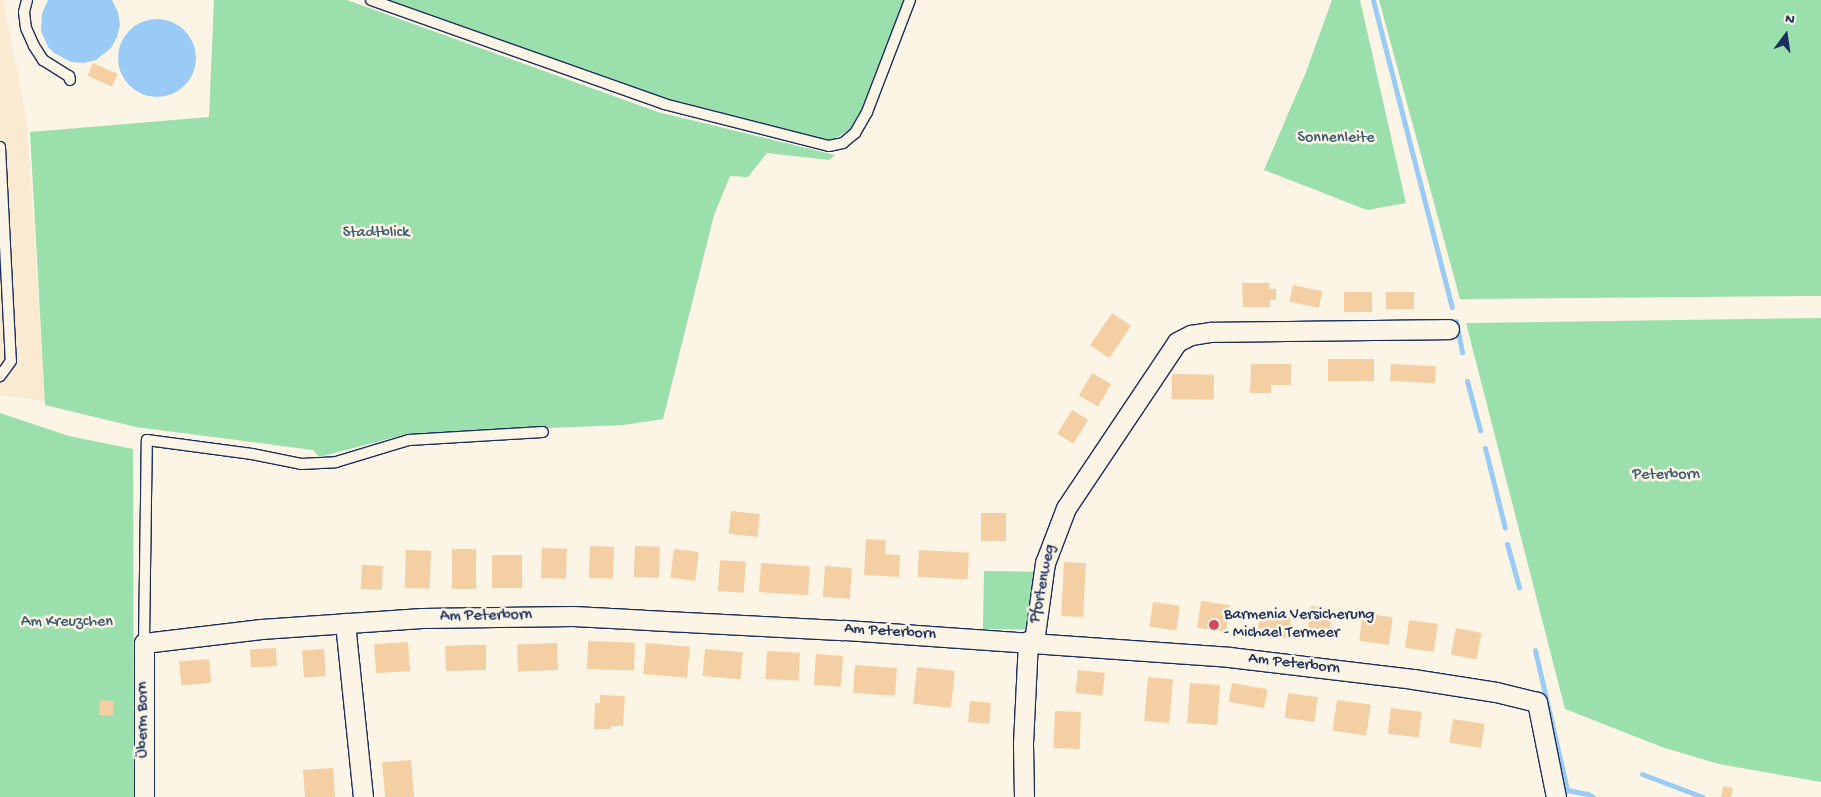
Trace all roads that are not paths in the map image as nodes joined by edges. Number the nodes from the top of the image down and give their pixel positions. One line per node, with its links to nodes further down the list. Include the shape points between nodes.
1 (27, 0): 4 (lane, via 24,12 26,28 34,46 43,60 69,76)
2 (371, 0): 3 (lane, via 664,104 828,146 843,143 855,133 867,112)
3 (910, 0)
4 (70, 80)
5 (0, 147): 7 (lane, via 10,361)
6 (1449, 329): 10 (street, Pfortenweg, via 1211,332 1191,335 1177,342 1066,508 1045,563)
7 (0, 376)
8 (544, 432): 11 (lane, via 409,440 336,462 301,464 147,440)
9 (345, 623): 10 (street, Am Peterborn, via 422,618 573,616); 11 (street, Am Peterborn, via 261,629); 13 (street)
10 (1031, 642): 14 (street, Pfortenweg, via 1023,743); 15 (street, Am Peterborn, via 1229,657 1496,692 1537,702)
11 (144, 644): 12 (street, Überm Born)
12 (144, 797)
13 (362, 797)
14 (1024, 797)
15 (1556, 797)

